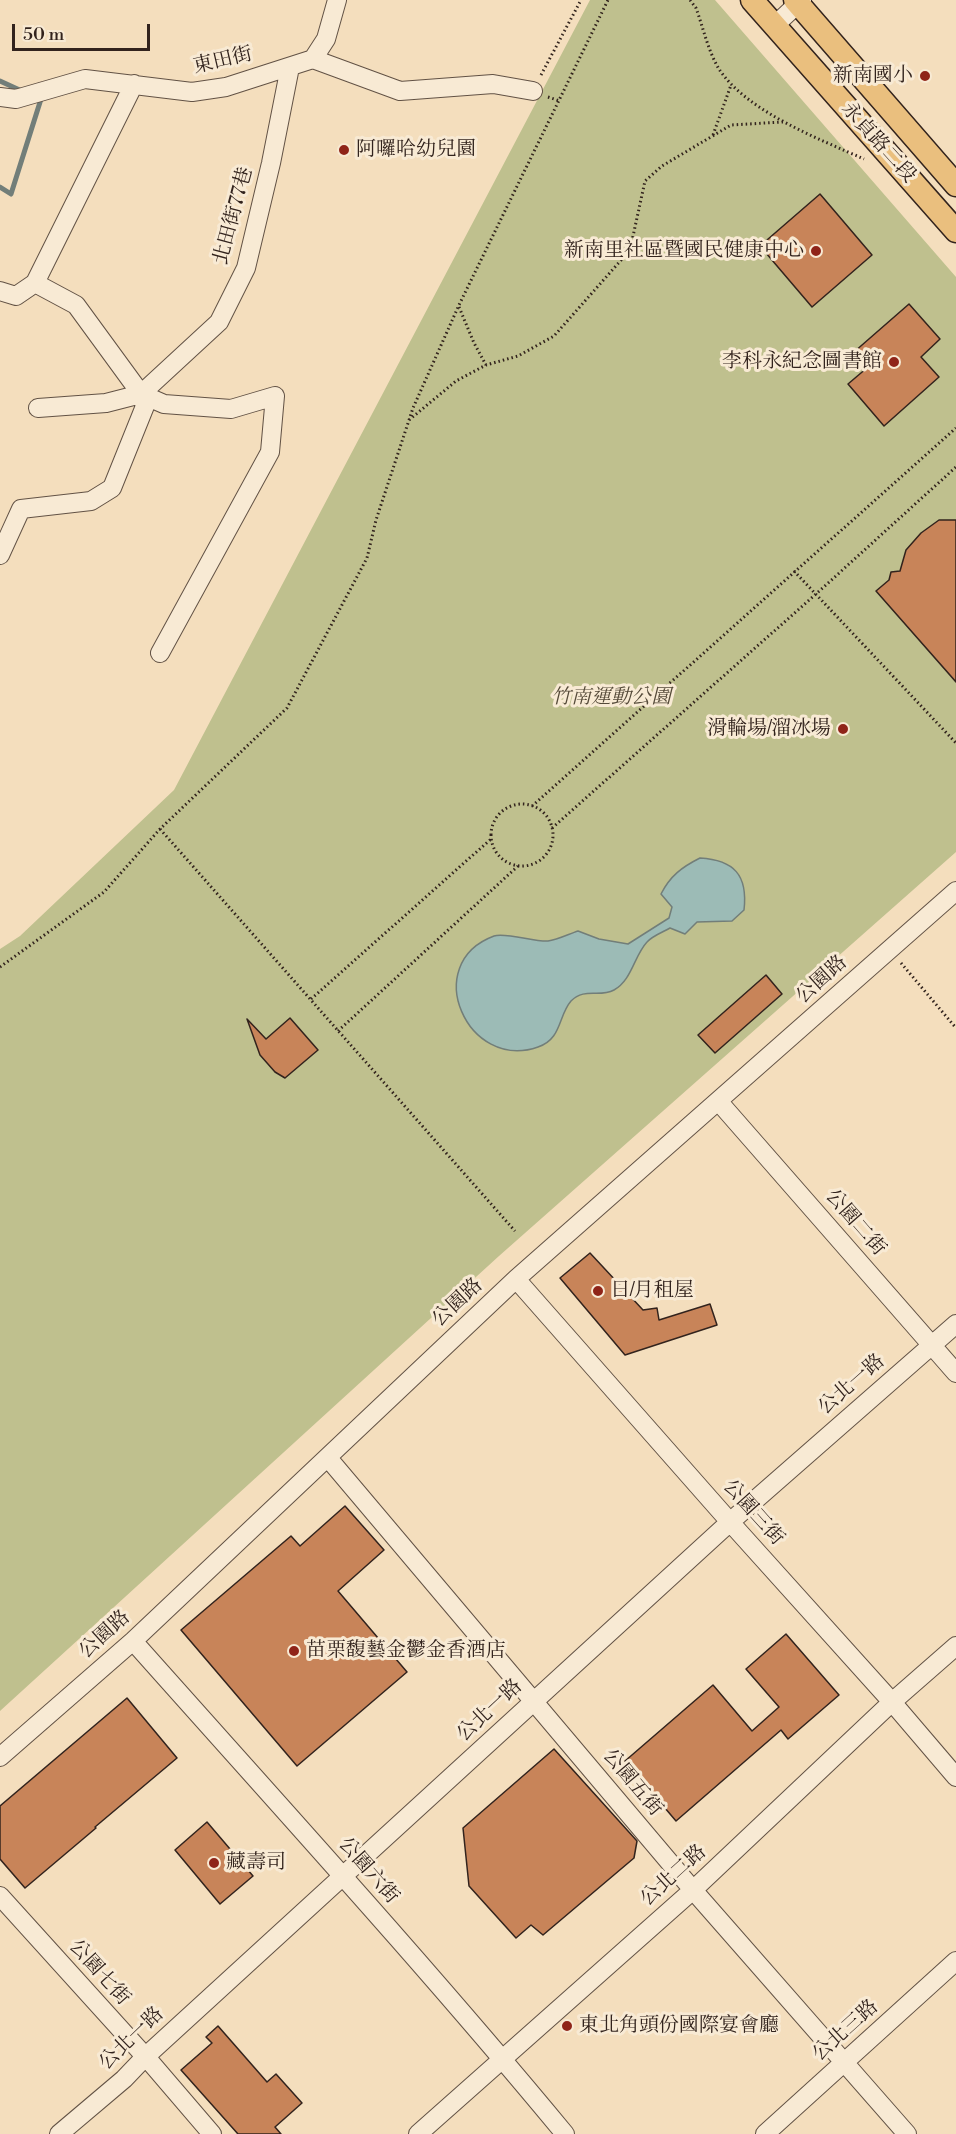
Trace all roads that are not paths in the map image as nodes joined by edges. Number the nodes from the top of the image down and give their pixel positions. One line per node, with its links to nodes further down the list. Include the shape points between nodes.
1 (337, 0): 5 (street, via 326,39)
2 (752, 0): 4 (main road, 永貞路二段)
3 (798, 1): 4 (street); 10 (main road, 永貞路二段)
4 (774, 26): 11 (main road, 永貞路二段)
5 (313, 60): 6 (street, 東田街); 8 (street, via 400,91 493,84)
6 (290, 67): 7 (street, 東田街, via 226,87 192,92); 14 (street, 北田街77巷, via 246,268 219,322)
7 (134, 84): 9 (street, 東田街, via 85,79); 12 (street)
8 (533, 91)
9 (8, 98)
10 (956, 186)
11 (956, 231)
12 (35, 283): 13 (street, via 16,296); 14 (street, via 76,305)
13 (0, 291)
14 (141, 394): 15 (street, via 106,403); 16 (street, via 145,406 112,488 91,501 21,509); 17 (street, via 164,404 231,409 275,396 270,453)
15 (38, 408)
16 (0, 555)
17 (160, 653)
18 (956, 891): 19 (street, 公園路)
19 (718, 1102): 20 (street, 公園路); 22 (street, 公園二街)
20 (516, 1279): 24 (street, 公園路); 25 (street, 公園三街)
21 (956, 1324): 22 (street, 公北一路)
22 (933, 1345): 23 (street, 公園二街); 25 (street, 公北一路)
23 (956, 1373)
24 (328, 1458): 26 (street, 公園路); 28 (street, 公園五街)
25 (730, 1522): 28 (street, 公北一路); 29 (street, 公園三街)
26 (133, 1641): 30 (street, 公園路); 32 (street, 公園六街)
27 (956, 1646): 29 (street, 公北二路)
28 (535, 1700): 32 (street, 公北一路); 33 (street, 公園五街)
29 (892, 1702): 31 (street, 公園三街); 33 (street, 公北二路)
30 (0, 1757)
31 (956, 1777)
32 (343, 1876): 36 (street, 公北一路); 37 (street, 公園六街)
33 (693, 1890): 37 (street, 公北二路); 38 (street, 公園五街)
34 (0, 1896): 36 (street, 公園七街)
35 (956, 1961): 38 (street, 公北三路)
36 (145, 2056): 39 (street, 公北一路); 40 (street, 公園七街)
37 (503, 2059): 41 (street, 公北二路); 42 (street, 公園六街)
38 (844, 2063): 43 (street, 公北三路); 44 (street, 公園五街)
39 (59, 2134)
40 (212, 2134)
41 (418, 2134)
42 (565, 2134)
43 (765, 2134)
44 (907, 2134)

